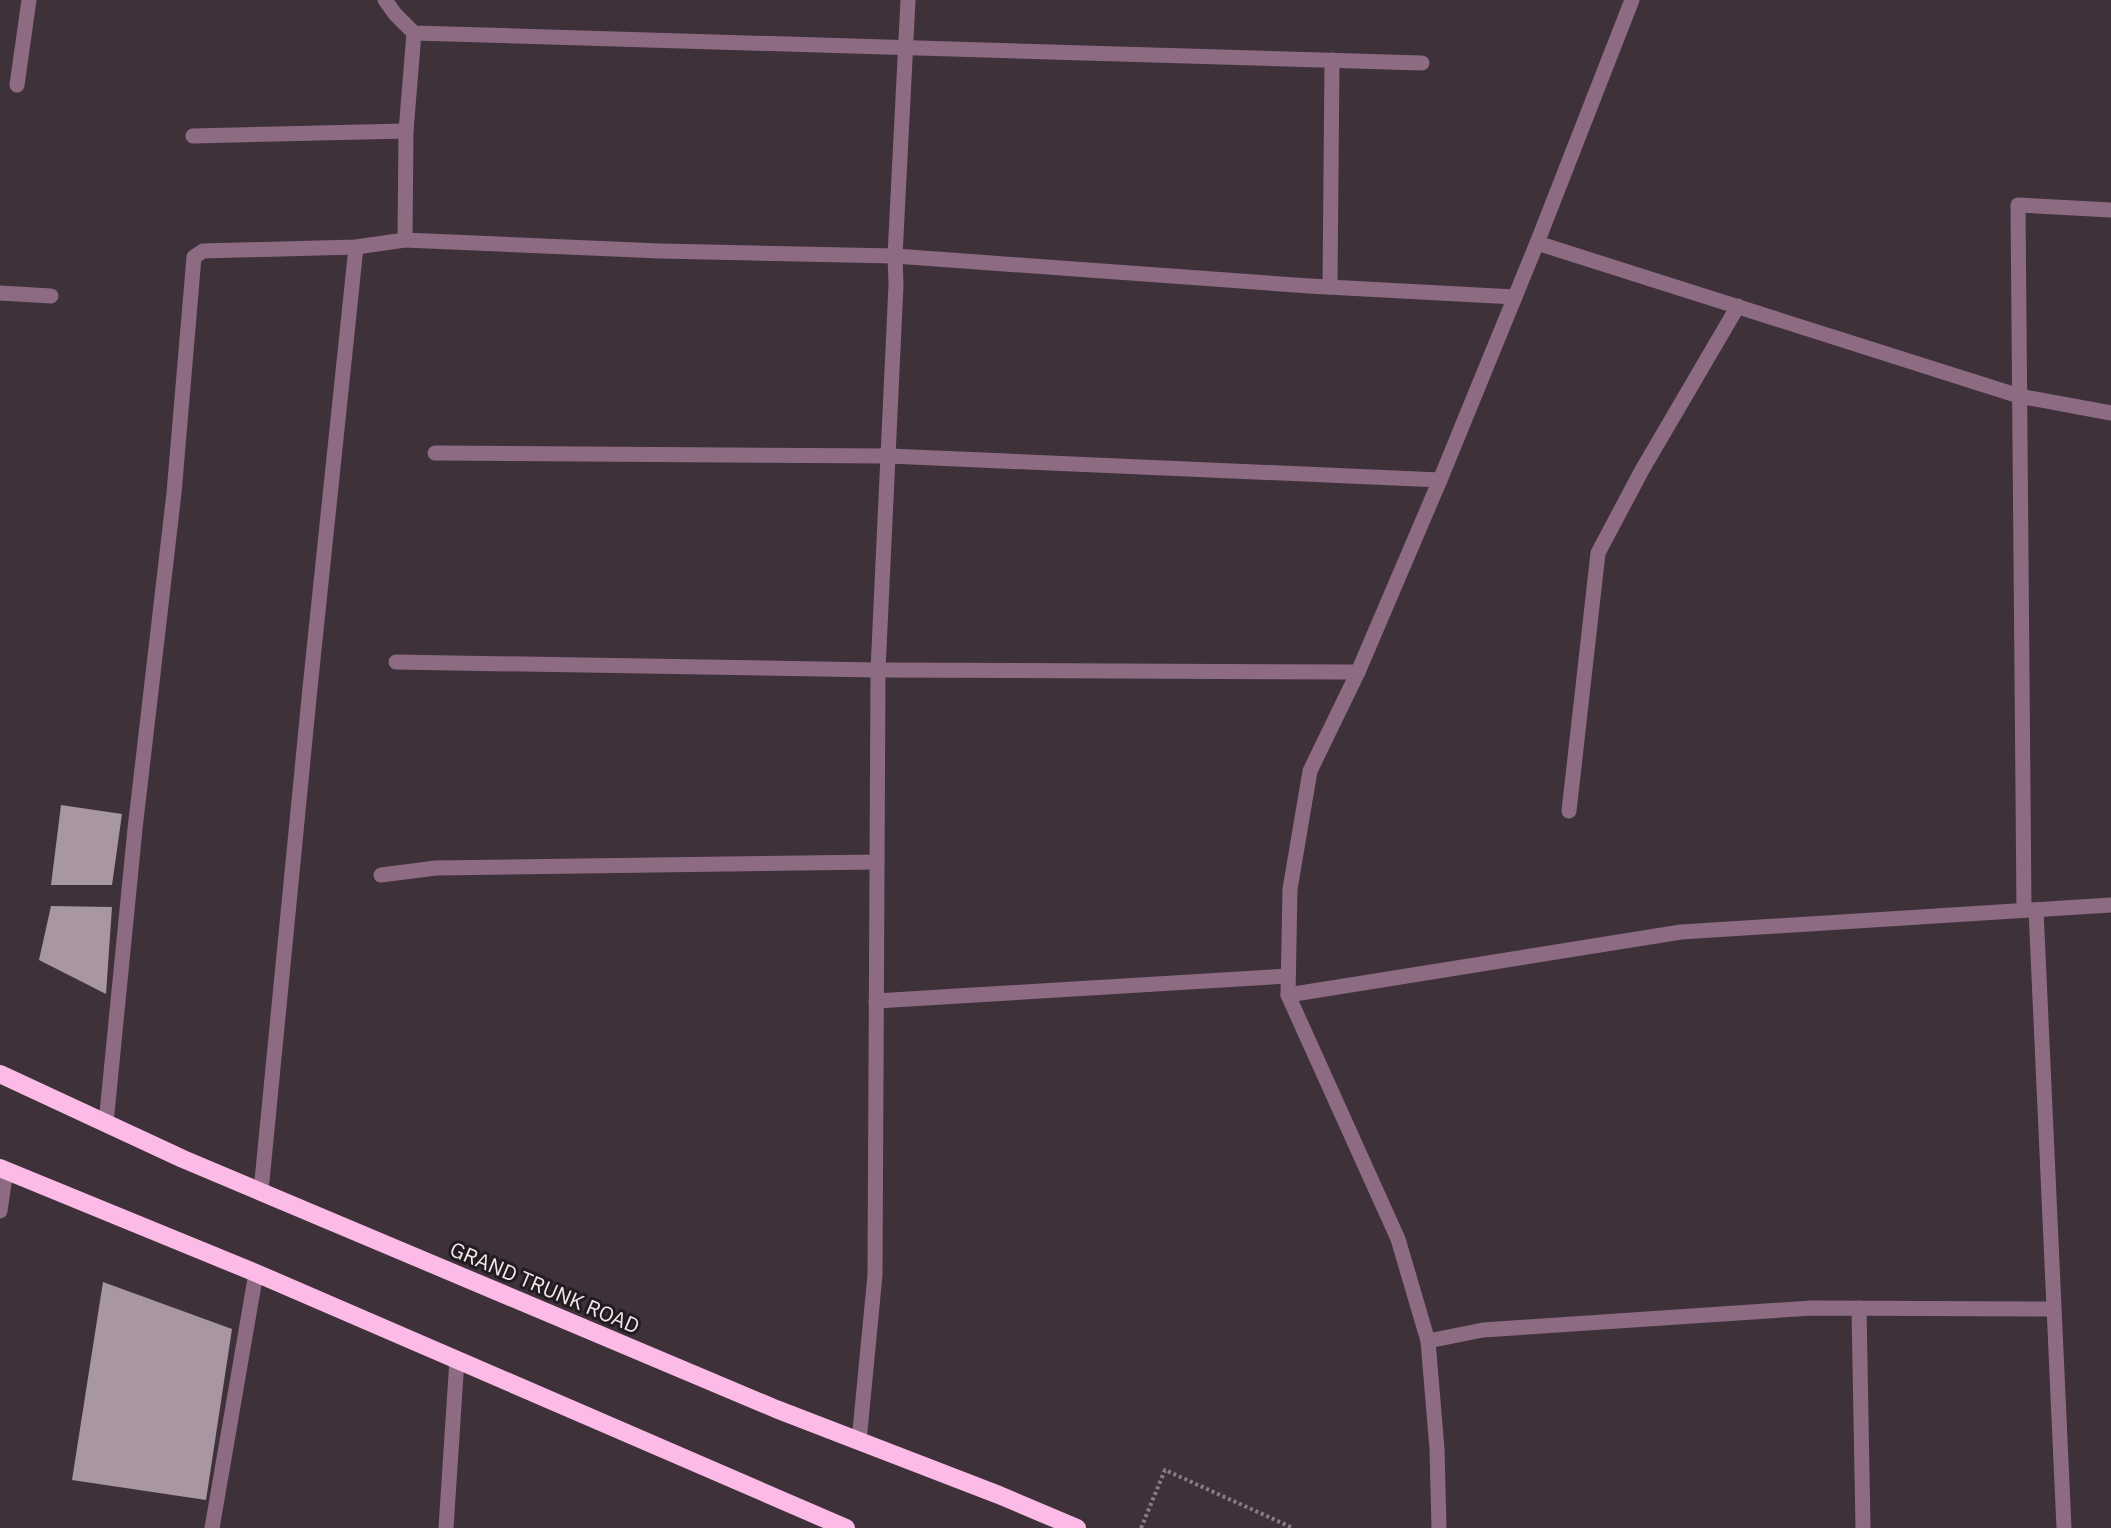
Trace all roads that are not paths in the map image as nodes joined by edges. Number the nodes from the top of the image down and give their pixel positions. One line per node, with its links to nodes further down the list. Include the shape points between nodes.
1 (29, 0): 9 (street)
2 (385, 0): 5 (street)
3 (908, 0): 6 (street)
4 (1632, 0): 14 (street)
5 (414, 33): 6 (street); 10 (street)
6 (906, 47): 7 (street); 16 (street)
7 (1332, 60): 8 (street); 17 (street)
8 (1422, 63)
9 (17, 85)
10 (406, 131): 11 (street); 13 (street)
11 (193, 136)
12 (2111, 210): 22 (street, via 2018,205)
13 (405, 240): 15 (street); 16 (street)
14 (1537, 243): 20 (street); 21 (street)
15 (356, 247): 39 (street, via 203,251 194,257 174,493); 41 (street)
16 (895, 256): 17 (street); 25 (street)
17 (1330, 287): 20 (street)
18 (0, 293): 19 (street)
19 (51, 296)
20 (1515, 297): 26 (street)
21 (1738, 306): 22 (street); 30 (street, via 1598,553)
22 (2019, 396): 23 (street); 34 (street)
23 (2111, 413)
24 (435, 453): 25 (street)
25 (888, 456): 26 (street); 28 (street)
26 (1440, 480): 29 (street)
27 (396, 662): 28 (street)
28 (878, 670): 29 (street); 31 (street)
29 (1358, 672): 35 (street, via 1310,771 1290,890)
30 (1569, 811)
31 (877, 862): 32 (street, via 436,868); 37 (street)
32 (381, 875)
33 (2111, 905): 34 (street)
34 (2030, 910): 36 (street, via 1681,932); 45 (street)
35 (1288, 976): 36 (street); 37 (street)
36 (1288, 995): 46 (street, via 1398,1239)
37 (876, 1001): 48 (street, via 874,1275)
38 (0, 1074): 39 (highway, GRAND TRUNK ROAD)
39 (106, 1123): 41 (highway, GRAND TRUNK ROAD)
40 (3, 1169): 42 (street); 43 (highway)
41 (261, 1191): 48 (highway, GRAND TRUNK ROAD)
42 (0, 1211)
43 (256, 1273): 47 (highway); 49 (street)
44 (1858, 1308): 45 (street); 46 (street, via 1483,1330); 54 (street)
45 (2053, 1309): 55 (street)
46 (1428, 1341): 53 (street)
47 (456, 1359): 50 (street); 51 (highway)
48 (859, 1441): 52 (highway, GRAND TRUNK ROAD)
49 (212, 1528)
50 (446, 1528)
51 (846, 1528)
52 (1077, 1528)
53 (1439, 1528)
54 (1863, 1528)
55 (2064, 1528)

